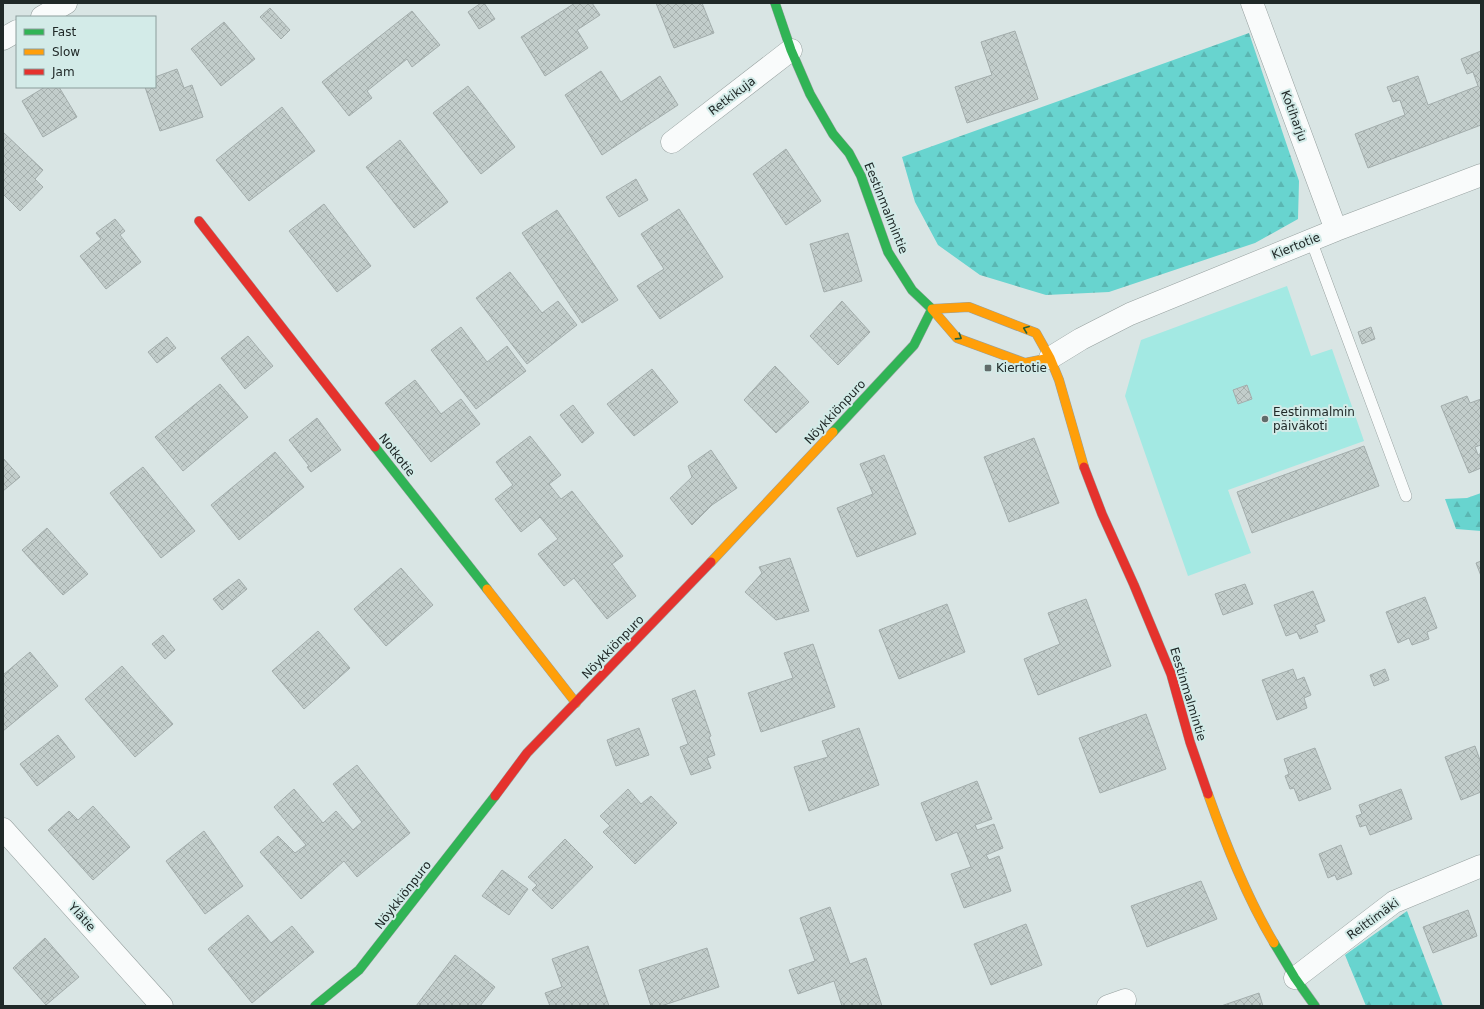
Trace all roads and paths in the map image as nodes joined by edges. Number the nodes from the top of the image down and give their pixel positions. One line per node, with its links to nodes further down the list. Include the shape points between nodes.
1 (775, 3): 7 (street, Eestinmalmintie)
2 (1252, 3): 11 (street, Kotiharju)
3 (63, 4): 4 (street)
4 (44, 16)
5 (16, 32): 6 (street)
6 (3, 39)
7 (792, 50): 8 (street, Retkikuja); 13 (street, Eestinmalmintie, via 810,94 832,134 849,153 861,176 888,252 912,290)
8 (672, 142)
9 (1481, 175): 11 (street, Kiertotie)
10 (199, 221): 16 (street, Notkotie)
11 (1336, 230): 12 (street, Kiertotie)
12 (1311, 240): 14 (street, Kiertotie, via 1130,314); 15 (lane)
13 (932, 309): 14 (street, Eestinmalmintie, one-way to 14, via 957,338 1026,363); 14 (street, Eestinmalmintie, one-way to 13, via 1036,333 969,307); 16 (street, Nöykkiönpuro, via 914,345)
14 (1050, 358): 19 (street, Eestinmalmintie, via 1060,380 1080,456 1102,514 1171,674 1190,742 1240,877 1265,928)
15 (1406, 496)
16 (576, 703): 21 (street, Nöykkiönpuro, via 527,753 359,970)
17 (3, 829): 20 (street, Ylätie)
18 (1481, 866): 19 (street, Reittimäki, via 1394,902)
19 (1295, 978): 22 (street, Eestinmalmintie)
20 (162, 1006)
21 (315, 1006)
22 (1316, 1006)

